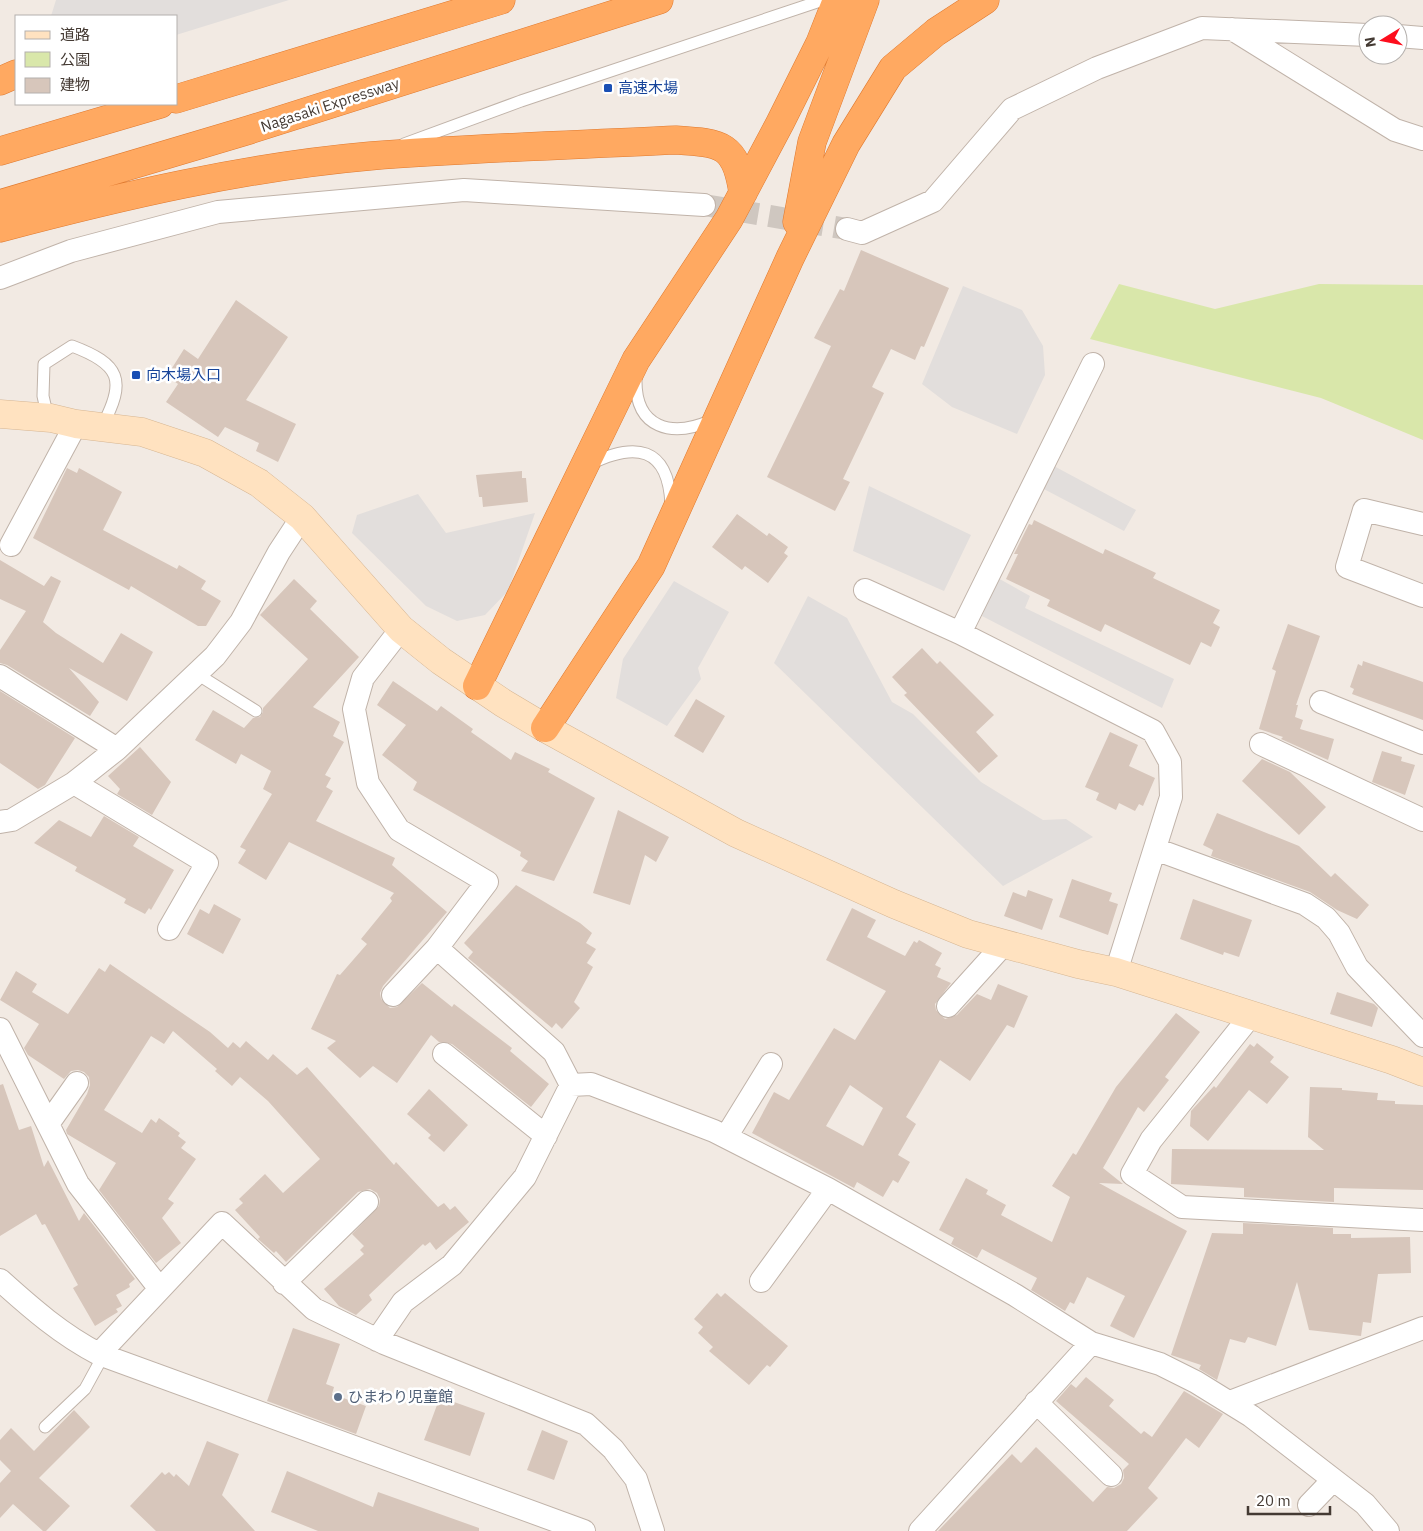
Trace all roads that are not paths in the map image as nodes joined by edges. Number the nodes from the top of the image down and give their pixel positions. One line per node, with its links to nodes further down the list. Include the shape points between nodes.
1 (501, 0): 13 (highway)
2 (659, 0): 19 (highway, Nagasaki Expressway, via 249,130)
3 (823, 0): 17 (lane, via 521,101)
4 (838, 0): 18 (highway, via 820,43)
5 (866, 0): 23 (highway, via 812,142)
6 (985, 0): 23 (highway, via 936,32 893,68 846,144)
7 (1232, 28): 8 (street); 15 (street, via 1395,130); 22 (street, via 1202,28 1097,68 1012,109 933,201 862,233)
8 (1358, 34)
9 (1408, 37): 10 (street)
10 (1423, 38)
11 (15, 74): 12 (highway)
12 (0, 81)
13 (178, 98)
14 (157, 105): 16 (highway)
15 (1423, 139)
16 (0, 151)
17 (369, 156): 18 (highway, via 676,140 707,142 728,150 739,168); 21 (highway, via 237,175 120,197)
18 (743, 193): 25 (highway)
19 (0, 204)
20 (704, 205): 24 (street, via 464,190 218,212 71,251)
21 (0, 228)
22 (847, 229)
23 (790, 258): 28 (highway)
24 (0, 278)
25 (636, 360): 28 (lane, via 635,393 651,422 667,429 682,429 699,426); 31 (highway)
26 (1093, 364): 39 (street)
27 (0, 414): 29 (street)
28 (718, 417): 33 (highway)
29 (48, 418): 30 (street); 30 (lane, via 43,396 44,364 72,346 90,353 110,367 117,380 116,397)
30 (89, 425): 32 (street, via 142,432 205,453 259,483); 35 (street)
31 (584, 468): 33 (lane, via 622,452 635,450 648,454 666,475 671,490); 42 (highway)
32 (302, 517): 38 (street); 40 (street, via 241,622)
33 (672, 520): 45 (highway, via 651,566)
34 (1423, 524): 37 (street, via 1364,510 1347,568)
35 (11, 545)
36 (865, 590): 39 (street)
37 (1423, 596)
38 (401, 629): 42 (street); 55 (street, via 363,678 354,709 368,783 399,830 487,882)
39 (960, 633): 52 (street, via 1153,731 1170,762 1171,797)
40 (197, 674): 44 (lane); 48 (street)
41 (0, 676): 48 (street)
42 (478, 686): 45 (street)
43 (1322, 702): 46 (street)
44 (256, 711)
45 (546, 728): 54 (street, via 736,833 894,904 968,934)
46 (1423, 743)
47 (1261, 744): 50 (street)
48 (117, 749): 49 (street)
49 (74, 783): 51 (street, via 12,820); 53 (street, via 207,862)
50 (1423, 820)
51 (0, 822)
52 (1155, 849): 56 (street); 61 (street, via 1305,904 1326,918 1339,933 1357,968)
53 (169, 930)
54 (1004, 944): 56 (street); 58 (street)
55 (437, 948): 57 (street); 66 (street, via 554,1052)
56 (1116, 972): 59 (street)
57 (393, 995)
58 (948, 1006)
59 (1252, 1014): 64 (street); 72 (street, via 1151,1140 1132,1174 1182,1207)
60 (0, 1029): 67 (street)
61 (1423, 1036)
62 (444, 1054): 68 (street)
63 (771, 1064): 69 (street)
64 (1423, 1072)
65 (77, 1083): 67 (street)
66 (571, 1085): 68 (street); 69 (street, via 591,1084)
67 (48, 1124): 76 (street, via 78,1184)
68 (546, 1136): 78 (street, via 525,1177 452,1265 403,1302)
69 (726, 1137): 70 (street)
70 (828, 1190): 74 (street); 79 (street, via 1015,1295)
71 (367, 1202): 75 (street)
72 (1423, 1220)
73 (0, 1280): 80 (street, via 76,1342)
74 (762, 1281)
75 (284, 1283): 76 (street, via 222,1223); 78 (street, via 314,1309)
76 (160, 1289): 80 (street)
77 (1423, 1328): 82 (street)
78 (377, 1340): 89 (street, via 586,1424 613,1449 636,1479)
79 (1091, 1343): 81 (street); 82 (street, via 1160,1364)
80 (101, 1355): 83 (lane, via 85,1389); 88 (street)
81 (1036, 1402): 84 (street); 87 (street)
82 (1230, 1402): 85 (street)
83 (46, 1427)
84 (1111, 1474)
85 (1333, 1480): 86 (street); 90 (street, via 1365,1504)
86 (1309, 1505)
87 (921, 1530)
88 (584, 1531)
89 (653, 1531)
90 (1388, 1531)

